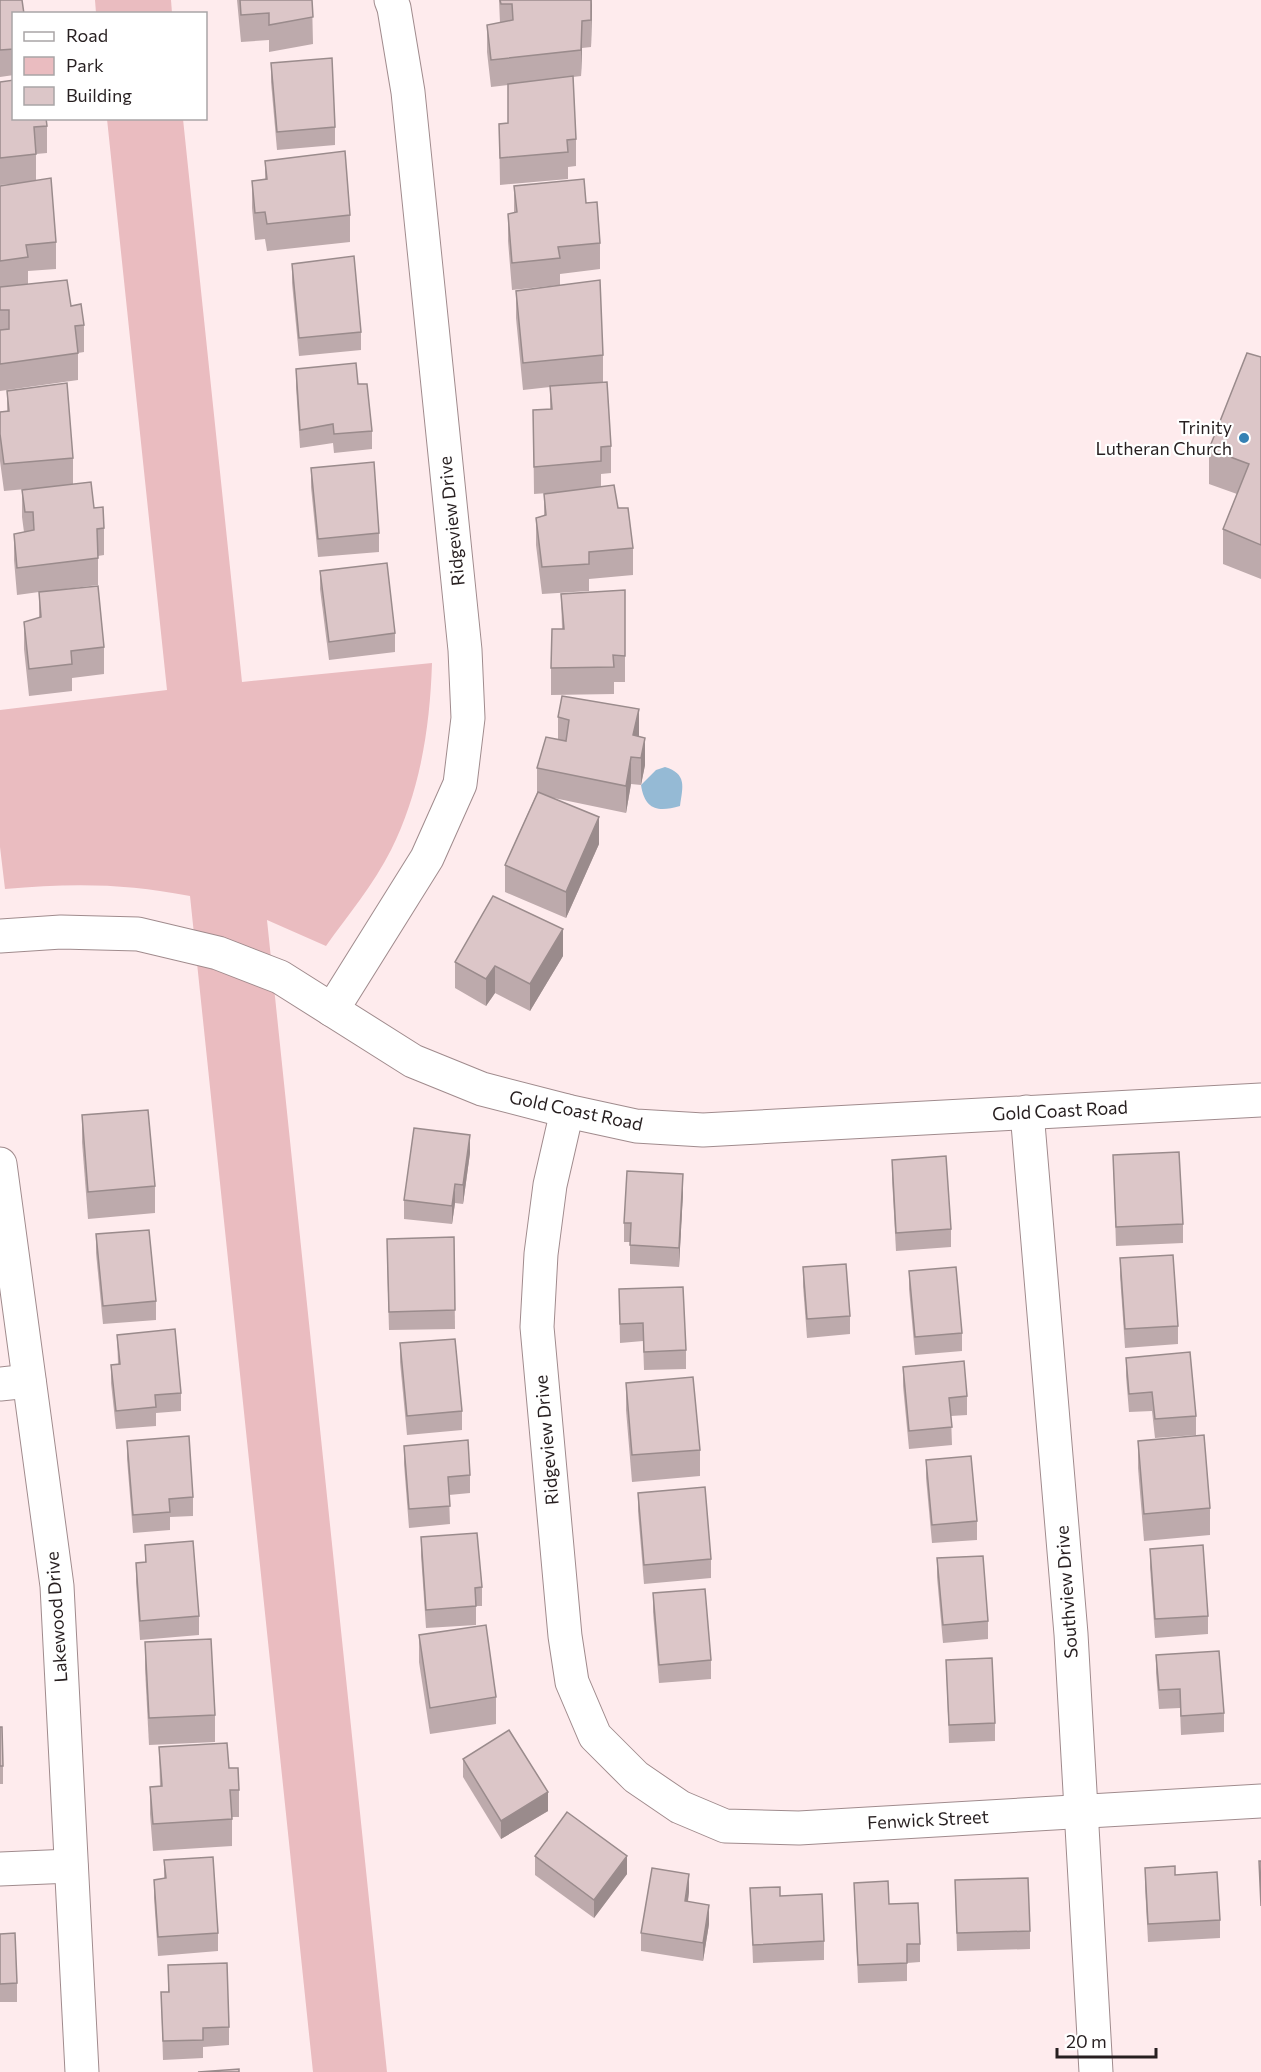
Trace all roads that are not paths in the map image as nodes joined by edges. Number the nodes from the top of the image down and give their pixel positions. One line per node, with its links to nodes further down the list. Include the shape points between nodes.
1 (391, 0): 3 (street, Ridgeview Drive, via 410,116 465,650 468,718 460,784 428,858)
2 (0, 936): 3 (street, Gold Coast Road, via 60,932 138,934 218,953 280,977)
3 (332, 1010): 5 (street, Gold Coast Road, via 413,1061 482,1089)
4 (1261, 1100): 6 (street, Gold Coast Road)
5 (567, 1111): 6 (street, Gold Coast Road, via 636,1126 703,1130); 9 (street, Ridgeview Drive, via 542,1242 537,1327 572,1682 595,1736)
6 (1027, 1112): 11 (street, Southview Drive, via 1070,1622)
7 (0, 1164): 8 (street, Lakewood Drive)
8 (14, 1382): 12 (street, Lakewood Drive, via 57,1586)
9 (616, 1758): 11 (street, Fenwick Street, via 680,1807 725,1826 799,1828)
10 (1261, 1801): 11 (street, Fenwick Street)
11 (1081, 1812): 15 (street, Southview Drive)
12 (71, 1866): 13 (street); 14 (street, Lakewood Drive)
13 (0, 1869)
14 (82, 2072)
15 (1096, 2072)

